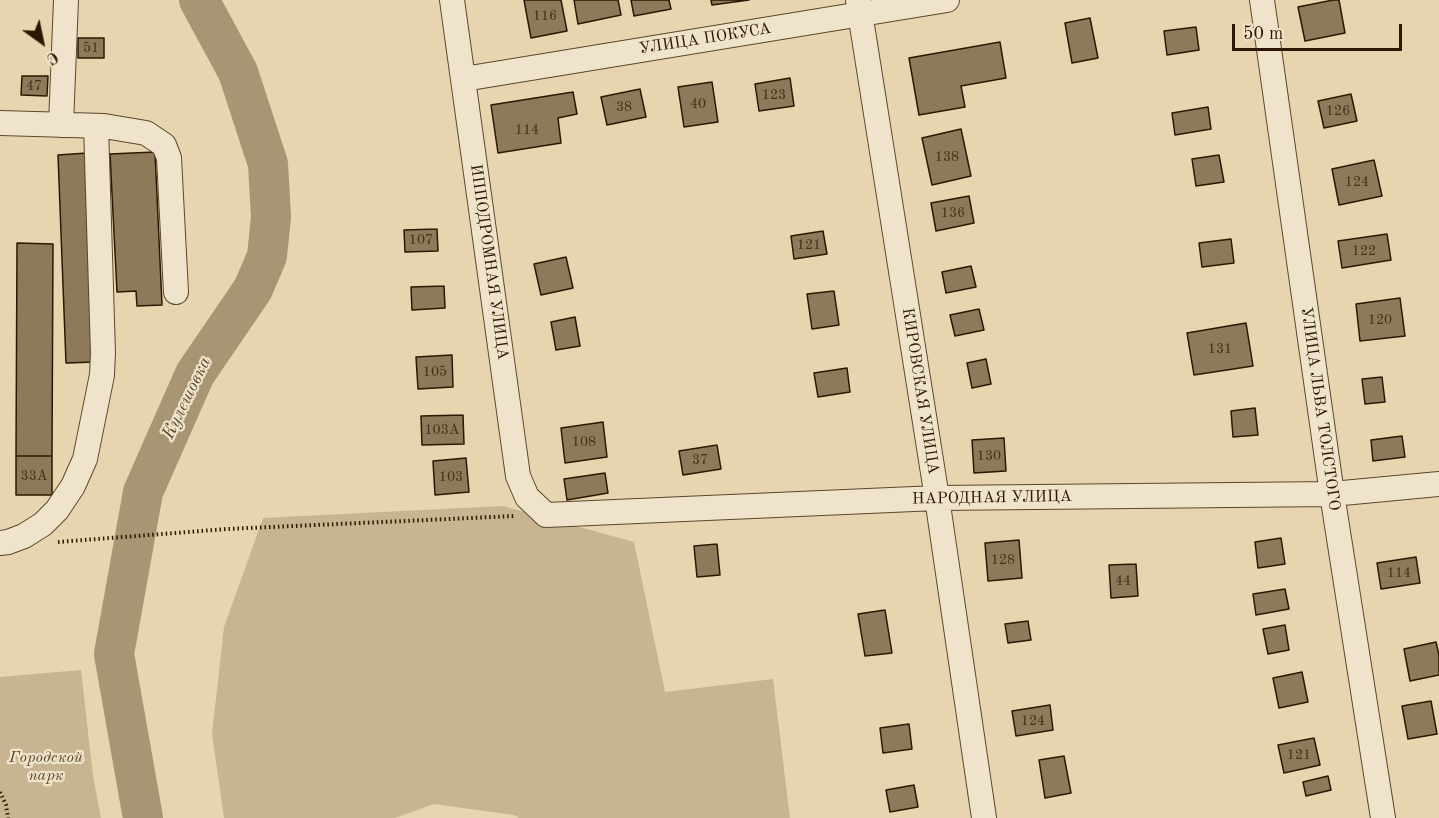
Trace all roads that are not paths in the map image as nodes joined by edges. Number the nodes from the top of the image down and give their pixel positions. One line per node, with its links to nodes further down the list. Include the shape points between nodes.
1 (66, 0): 8 (street)
2 (452, 0): 6 (street, ИППОДРОМНАЯ УЛИЦА)
3 (947, 0): 5 (street, УЛИЦА ПОКУСА)
4 (1262, 0): 12 (street, УЛИЦА ЛЬВА ТОЛСТОГО)
5 (859, 7): 6 (street, УЛИЦА ПОКУСА); 13 (street, КИРОВСКАЯ УЛИЦА)
6 (464, 79): 14 (street, ИППОДРОМНАЯ УЛИЦА, via 518,476 527,497)
7 (0, 123): 8 (street)
8 (61, 125): 9 (street)
9 (96, 126): 10 (street, via 146,134 164,145 169,158); 15 (street, via 103,353 85,459 73,486 43,524 24,536)
10 (176, 292)
11 (1439, 484): 12 (street, НАРОДНАЯ УЛИЦА)
12 (1332, 494): 13 (street, НАРОДНАЯ УЛИЦА); 17 (street, УЛИЦА ЛЬВА ТОЛСТОГО)
13 (937, 498): 14 (street, НАРОДНАЯ УЛИЦА); 16 (street, КИРОВСКАЯ УЛИЦА)
14 (546, 515)
15 (0, 543)
16 (984, 818)
17 (1383, 818)

